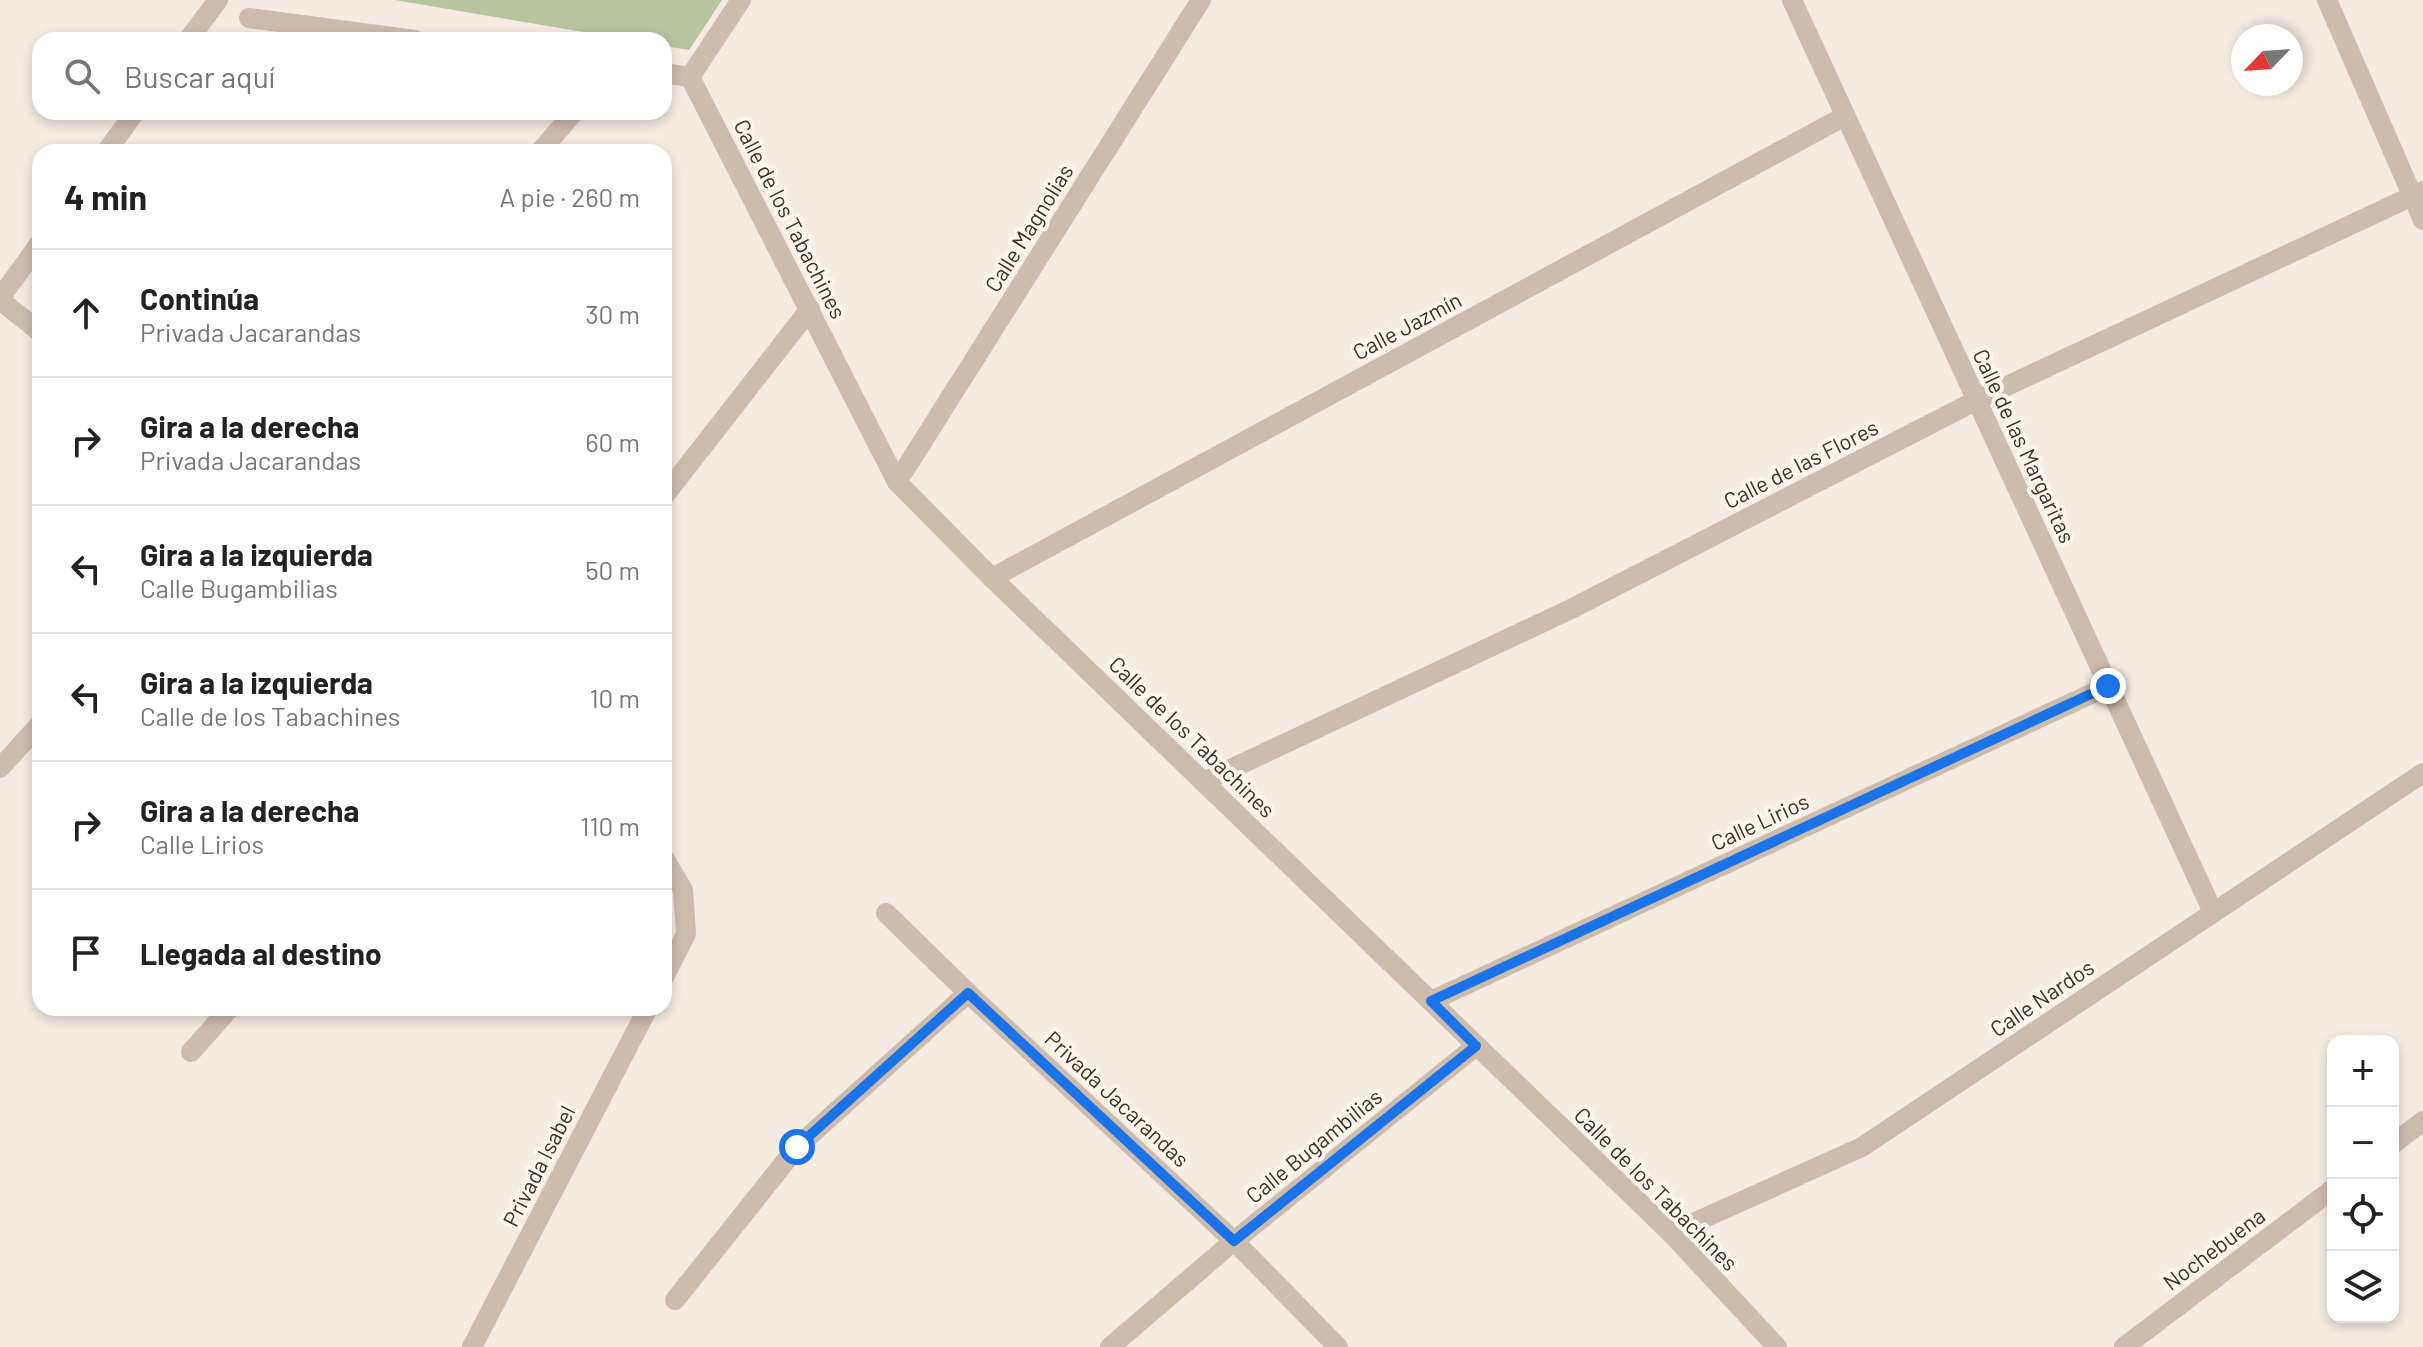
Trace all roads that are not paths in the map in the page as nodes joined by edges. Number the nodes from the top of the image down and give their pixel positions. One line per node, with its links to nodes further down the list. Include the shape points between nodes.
1 (218, 0): 7 (street)
2 (741, 0): 10 (street)
3 (1201, 0): 23 (street, Calle Magnolias)
4 (1792, 0): 11 (street, Calle de las Margaritas)
5 (2327, 0): 16 (street)
6 (249, 18): 8 (street)
7 (194, 32)
8 (355, 32)
9 (672, 74): 10 (street)
10 (690, 77): 20 (street, Calle de los Tabachines)
11 (1845, 116): 22 (street, Calle de las Margaritas); 25 (street, Calle Jazmín)
12 (129, 120): 14 (street)
13 (567, 120): 15 (street)
14 (112, 144)
15 (547, 144)
16 (2418, 193): 17 (street); 22 (street, Calle de las Flores)
17 (2423, 220)
18 (32, 254): 19 (street)
19 (0, 299): 21 (street)
20 (810, 309): 23 (street, Calle de los Tabachines); 24 (street)
21 (32, 325)
22 (1977, 400): 26 (street, Calle de las Margaritas); 30 (street, Calle de las Flores, via 1571,609)
23 (897, 482): 25 (street, Calle de los Tabachines)
24 (672, 486)
25 (992, 578): 30 (street, Calle de los Tabachines)
26 (2108, 686): 32 (street, Calle de las Margaritas); 36 (street, Calle Lirios)
27 (32, 733): 28 (street)
28 (0, 768)
29 (2423, 773): 32 (street, Calle Nardos)
30 (1203, 782): 36 (street, Calle de los Tabachines)
31 (672, 871): 34 (street, via 683,890 686,934)
32 (2213, 912): 44 (street, Calle Nardos, via 1862,1147)
33 (886, 913): 35 (street, Privada Jacarandas)
34 (672, 961)
35 (968, 993): 45 (street, Privada Jacarandas); 46 (street, via 797,1147)
36 (1431, 1001): 39 (street, Calle de los Tabachines)
37 (223, 1016): 40 (street)
38 (644, 1016): 47 (street, Privada Isabel)
39 (1476, 1046): 44 (street, Calle de los Tabachines); 45 (street, Calle Bugambilias)
40 (191, 1052)
41 (2423, 1121): 42 (street)
42 (2399, 1139)
43 (2327, 1194): 51 (street, Nochebuena)
44 (1671, 1233): 50 (street, Calle de los Tabachines)
45 (1234, 1241): 48 (street, Calle Bugambilias); 49 (street, Privada Jacarandas)
46 (675, 1300)
47 (472, 1347)
48 (1110, 1347)
49 (1338, 1347)
50 (1777, 1347)
51 (2124, 1347)

